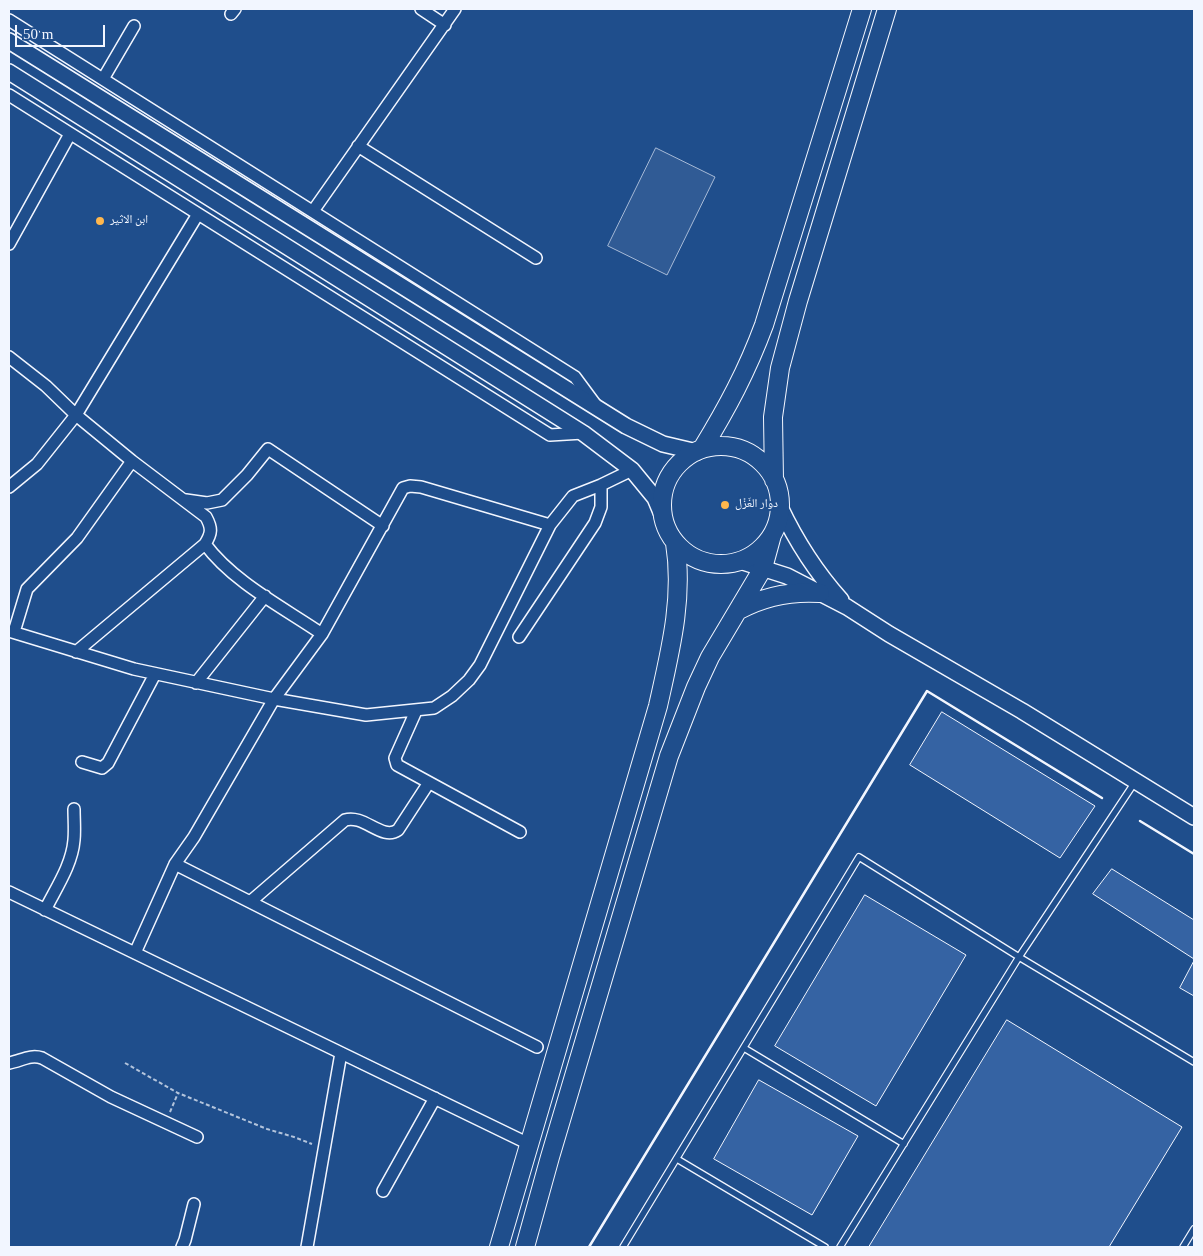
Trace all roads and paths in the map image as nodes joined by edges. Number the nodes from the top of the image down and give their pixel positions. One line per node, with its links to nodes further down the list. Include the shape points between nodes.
1 (421, 9): 6 (street)
2 (455, 9): 6 (street)
3 (862, 9): 22 (main road, via 764,325 729,404)
4 (887, 9): 25 (main road, via 780,368 773,417)
5 (9, 20): 10 (street)
6 (445, 25): 13 (street)
7 (134, 26): 10 (street)
8 (9, 41): 19 (main road)
9 (9, 72): 21 (main road)
10 (103, 78): 14 (street)
11 (9, 96): 12 (street)
12 (70, 134): 15 (street); 16 (street)
13 (358, 146): 14 (street); 17 (street)
14 (312, 211): 19 (street, via 575,377)
15 (198, 214): 20 (street); 21 (street, via 550,435)
16 (9, 244)
17 (536, 258)
18 (9, 357): 20 (street)
19 (598, 410): 22 (main road, via 664,444)
20 (76, 415): 23 (street); 27 (street, via 37,464)
21 (583, 433): 24 (main road)
22 (700, 451): 25 (main road, via 730,447 744,451 756,458); 30 (main road, via 689,456 669,476 663,496)
23 (132, 461): 28 (street); 42 (street, via 77,538 27,589)
24 (632, 470): 26 (street); 30 (main road, via 656,498)
25 (774, 480): 29 (main road)
26 (601, 486): 31 (street, via 573,496); 44 (street, via 601,507 595,523)
27 (9, 487)
28 (184, 500): 32 (street, via 207,503 222,500 268,449); 35 (street, via 206,517 211,526 211,535)
29 (780, 508): 33 (main road); 40 (main road, via 810,563)
30 (663, 517): 34 (main road)
31 (550, 525): 32 (street, via 410,486 403,488); 49 (street, via 480,665 452,696 434,708)
32 (383, 526): 43 (street)
33 (772, 534): 36 (main road, via 764,546); 37 (main road)
34 (675, 543): 36 (main road, via 698,560 719,564); 72 (main road, via 679,565 676,607 658,706)
35 (205, 544): 39 (street, via 213,555); 45 (street)
36 (740, 561): 37 (main road)
37 (764, 568): 38 (main road); 41 (main road)
38 (820, 593): 40 (main road); 41 (main road, via 786,593 761,599)
39 (265, 596): 43 (street); 47 (street)
40 (846, 607): 51 (main road)
41 (738, 610): 82 (main road, via 710,657 669,756)
42 (12, 631): 45 (street)
43 (322, 634): 48 (street)
44 (519, 636)
45 (76, 652): 46 (street)
46 (155, 674): 47 (street); 50 (street, via 108,763 102,768)
47 (196, 683): 48 (street)
48 (274, 699): 49 (street, via 366,716); 56 (street, via 194,838)
49 (416, 710): 52 (street, via 395,762)
50 (82, 762)
51 (1136, 781): 54 (main road); 61 (lane)
52 (428, 784): 55 (street); 58 (street, via 394,833 358,820 345,820)
53 (74, 809): 59 (street, via 72,852)
54 (1194, 817)
55 (520, 832)
56 (175, 864): 58 (street); 60 (street)
57 (9, 892): 59 (street)
58 (250, 902): 62 (street)
59 (45, 910): 60 (street)
60 (135, 953): 64 (street)
61 (1019, 957): 63 (lane, via 859,857); 66 (lane); 73 (lane)
62 (537, 1047)
63 (744, 1048): 73 (lane); 75 (lane)
64 (341, 1053): 69 (street); 74 (street)
65 (125, 1062): 68 (path)
66 (1194, 1062)
67 (9, 1063): 70 (street, via 30,1056 42,1058 111,1097)
68 (178, 1093): 70 (path); 74 (path)
69 (435, 1098): 72 (street); 76 (street)
70 (166, 1123): 71 (street)
71 (197, 1137)
72 (528, 1144): 81 (main road)
73 (904, 1144): 85 (lane)
74 (324, 1149): 80 (street)
75 (676, 1159): 83 (lane); 84 (lane)
76 (383, 1192)
77 (194, 1204): 79 (street)
78 (1194, 1229): 86 (lane)
79 (182, 1247)
80 (307, 1247)
81 (499, 1247)
82 (525, 1247)
83 (623, 1247)
84 (825, 1247)
85 (840, 1247)
86 (1183, 1247)

